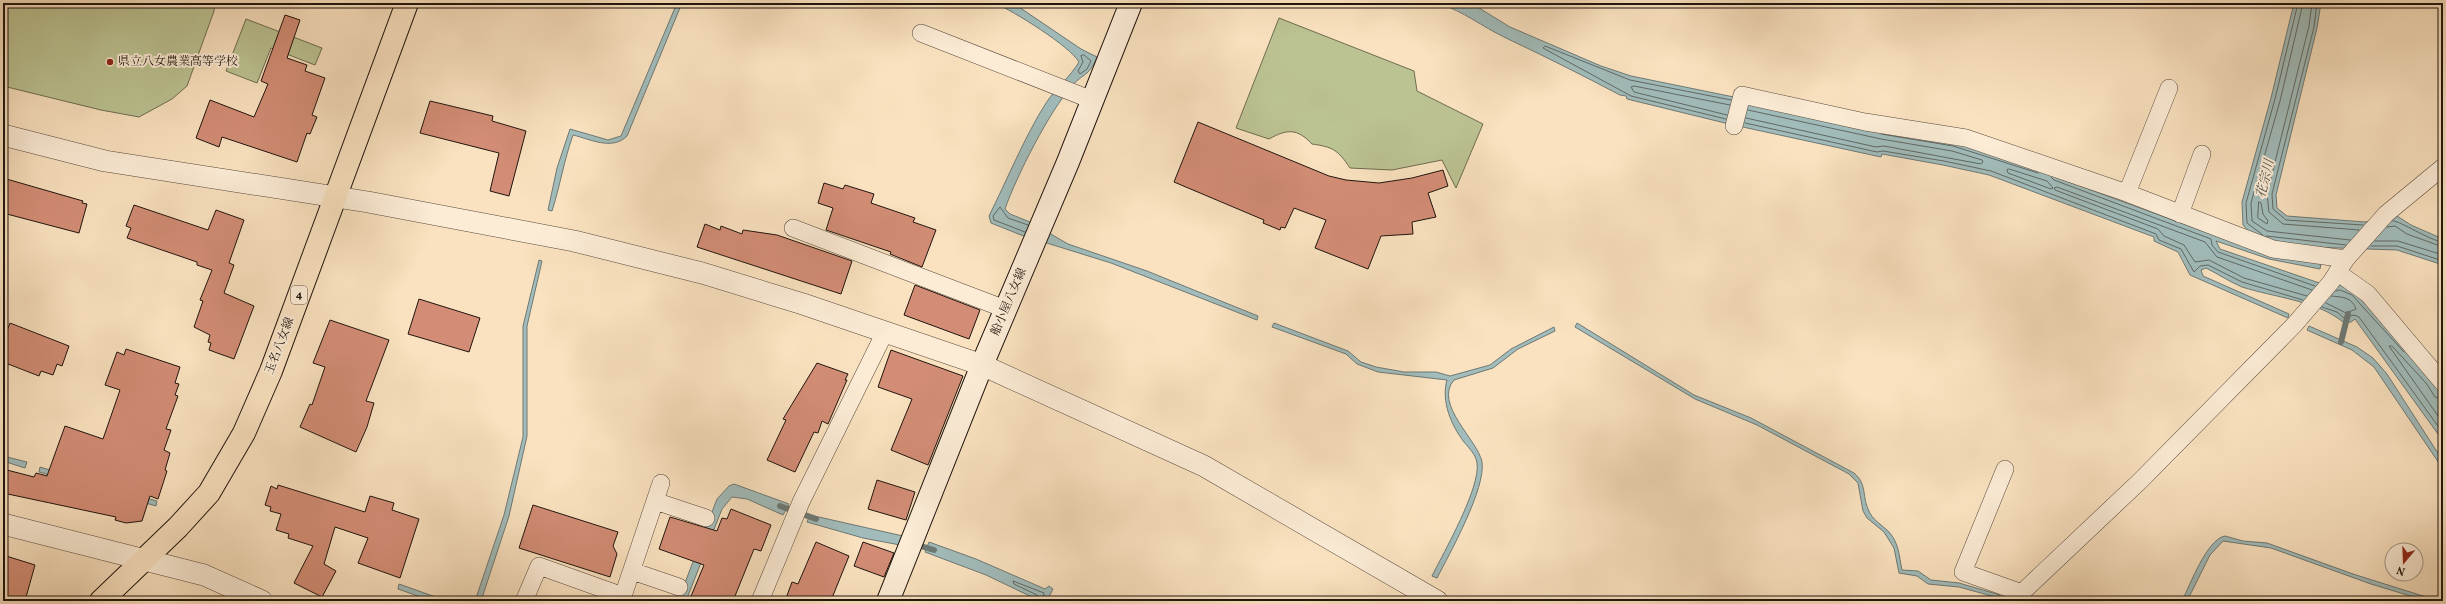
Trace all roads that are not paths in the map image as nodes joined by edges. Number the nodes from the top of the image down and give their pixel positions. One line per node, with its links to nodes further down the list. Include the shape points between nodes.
1 (407, 3): 11 (main road, 玉名八女線 / 4)
2 (1131, 3): 5 (main road, 船小屋八女線)
3 (921, 33): 5 (street)
4 (2169, 88): 10 (street)
5 (1084, 97): 15 (main road, 船小屋八女線, via 1042,224)
6 (1734, 126): 10 (street, via 1742,95 1865,122 1966,138)
7 (3, 135): 11 (street, via 105,160)
8 (2202, 154): 12 (street)
9 (2443, 168): 14 (street, via 2386,214)
10 (2127, 193): 12 (street)
11 (336, 197): 16 (street, via 574,242 702,273); 24 (main road, 玉名八女線 / 4, via 271,371 244,434 209,493)
12 (2180, 214): 14 (street, via 2273,249)
13 (793, 228): 15 (street)
14 (2341, 266): 18 (street); 28 (street, via 2295,324 2140,481)
15 (1005, 309): 17 (main road, 船小屋八女線)
16 (885, 332): 17 (street); 32 (street, via 802,502)
17 (982, 365): 33 (main road, 船小屋八女線); 34 (street, via 1209,469)
18 (2443, 383)
19 (2005, 469): 28 (street, via 1963,572)
20 (661, 483): 21 (street)
21 (655, 501): 22 (street); 25 (street)
22 (706, 518)
23 (3, 524): 24 (street)
24 (143, 560): 27 (street, via 204,575); 29 (main road, 玉名八女線 / 4)
25 (632, 571): 26 (street); 31 (street, via 623,596 538,566)
26 (679, 587)
27 (239, 596): 30 (street)
28 (2018, 597)
29 (101, 601)
30 (262, 601)
31 (524, 601)
32 (760, 601)
33 (888, 601)
34 (1435, 601)

